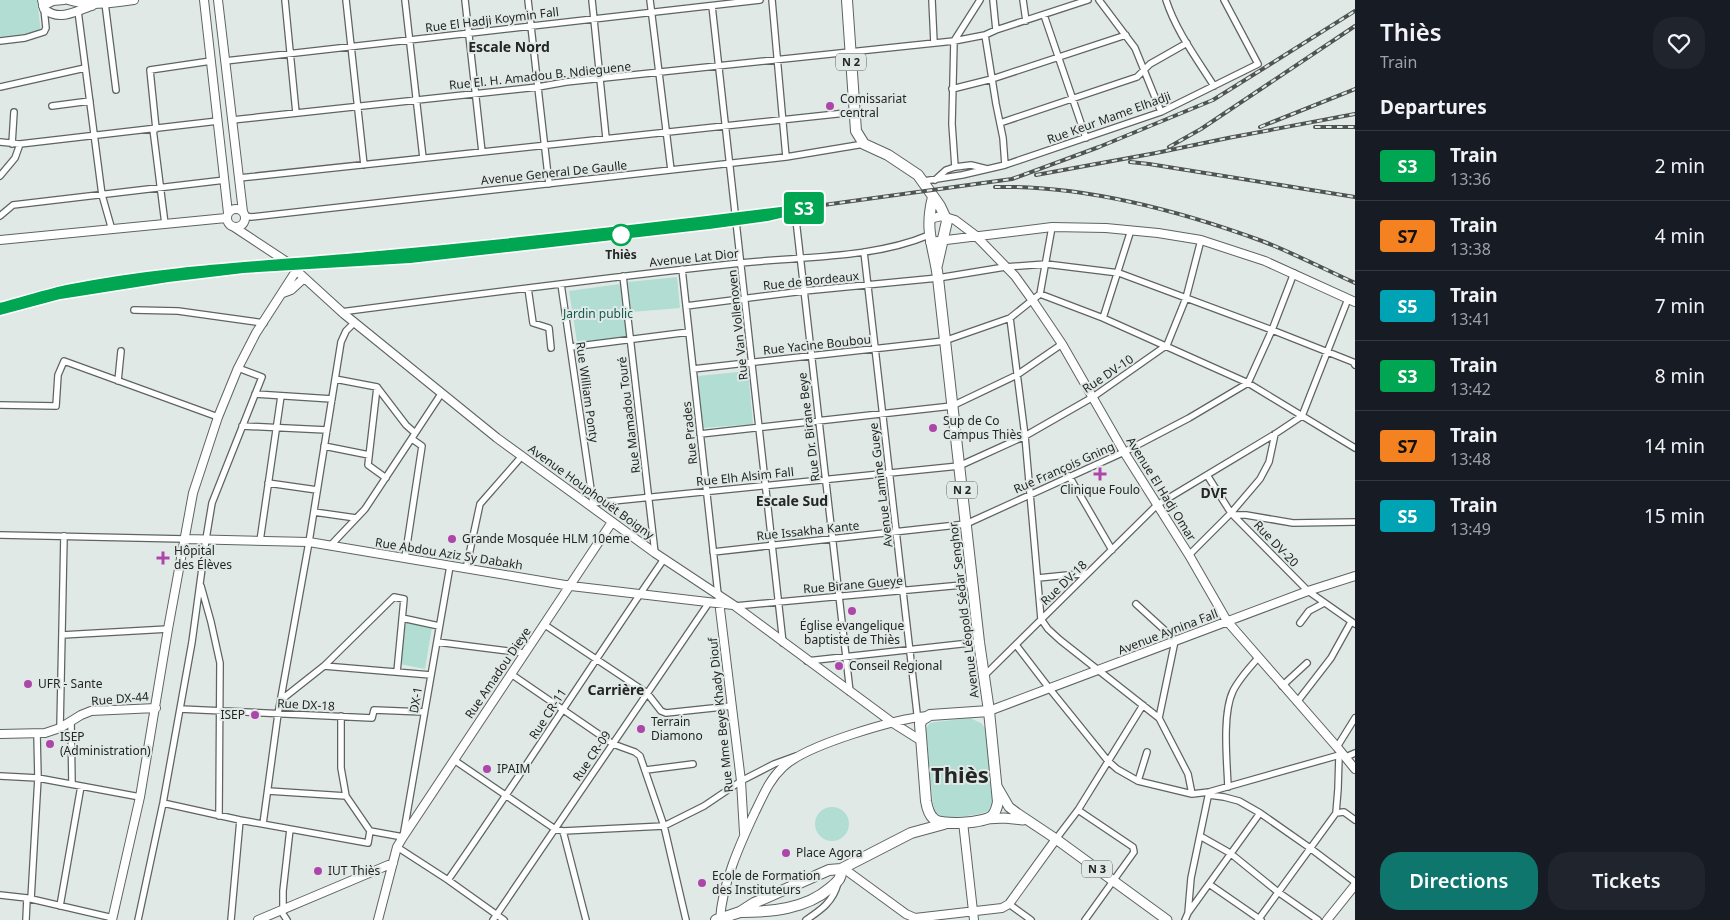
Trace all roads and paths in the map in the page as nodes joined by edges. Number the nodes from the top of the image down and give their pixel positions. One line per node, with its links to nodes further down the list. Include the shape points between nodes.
1 (64, 0): 26 (street)
2 (68, 0): 25 (street)
3 (134, 0): 24 (street)
4 (204, 0): 48 (street)
5 (218, 0): 49 (street)
6 (285, 0): 45 (street)
7 (346, 0): 43 (street)
8 (405, 0): 38 (street)
9 (465, 0): 35 (street)
10 (528, 0): 33 (street)
11 (592, 0): 31 (street)
12 (650, 0): 29 (street)
13 (760, 0): 27 (street, Rue El Hadji Koymin Fall)
14 (772, 0): 47 (street)
15 (847, 0): 44 (highway, N 2)
16 (932, 0): 41 (street)
17 (980, 0): 40 (street)
18 (993, 0): 34 (street)
19 (1023, 0): 32 (street)
20 (1088, 0): 30 (street, Rue El. H. Amadou B. Ndieguene)
21 (1099, 0): 37 (street)
22 (1166, 0): 42 (street)
23 (1224, 0): 57 (street, Rue Keur Mame Elhadji, via 1258,64)
24 (105, 3): 25 (street); 60 (street)
25 (96, 4): 28 (street)
26 (43, 5): 28 (street, via 59,16); 39 (street, via 44,32)
27 (712, 6): 29 (street, Rue El Hadji Koymin Fall); 50 (street, Rue Van Vollenoven)
28 (78, 11): 51 (street)
29 (651, 13): 31 (street, Rue El Hadji Koymin Fall); 53 (street)
30 (1044, 15): 32 (street, Rue El. H. Amadou B. Ndieguene); 46 (street)
31 (594, 19): 33 (street, Rue El Hadji Koymin Fall); 54 (street)
32 (1026, 21): 34 (street, Rue El. H. Amadou B. Ndieguene)
33 (531, 26): 35 (street, Rue El Hadji Koymin Fall); 56 (street)
34 (996, 30): 36 (street, Rue El. H. Amadou B. Ndieguene)
35 (468, 33): 38 (street, Rue El Hadji Koymin Fall); 61 (street)
36 (986, 35): 40 (street, Rue El. H. Amadou B. Ndieguene); 55 (street)
37 (1126, 35): 46 (street); 52 (street)
38 (410, 40): 43 (street, Rue El Hadji Koymin Fall); 63 (street)
39 (0, 41)
40 (954, 41): 41 (street, Rue El. H. Amadou B. Ndieguene); 59 (street)
41 (934, 43): 44 (street, Rue El. H. Amadou B. Ndieguene)
42 (1187, 43): 52 (street); 57 (street)
43 (350, 47): 45 (street, Rue El Hadji Koymin Fall); 66 (street)
44 (850, 51): 47 (street, Rue El. H. Amadou B. Ndieguene); 68 (highway, N 2)
45 (291, 54): 49 (street, Rue El Hadji Koymin Fall); 70 (street)
46 (1059, 58): 55 (street); 62 (street)
47 (778, 60): 50 (street, Rue El. H. Amadou B. Ndieguene); 72 (street)
48 (211, 61): 73 (street); 77 (street, via 150,70)
49 (226, 61): 71 (street)
50 (719, 66): 53 (street, Rue El. H. Amadou B. Ndieguene); 75 (street, Rue Van Vollenoven)
51 (86, 68): 58 (street); 64 (street)
52 (1145, 68): 62 (street, via 1137,77); 69 (street)
53 (658, 73): 54 (street, Rue El. H. Amadou B. Ndieguene); 78 (street)
54 (601, 79): 56 (street, Rue El. H. Amadou B. Ndieguene); 80 (street)
55 (992, 79): 59 (street); 74 (street)
56 (538, 86): 61 (street, Rue El. H. Amadou B. Ndieguene); 86 (street)
57 (1214, 86): 69 (street, Rue Keur Mame Elhadji)
58 (0, 87)
59 (952, 89): 94 (street)
60 (116, 90)
61 (475, 93): 63 (street, Rue El. H. Amadou B. Ndieguene); 88 (street)
62 (1073, 99): 74 (street); 81 (street)
63 (417, 100): 66 (street, Rue El. H. Amadou B. Ndieguene); 90 (street)
64 (90, 101): 65 (street); 79 (street)
65 (52, 106)
66 (357, 106): 70 (street, Rue El. H. Amadou B. Ndieguene); 92 (street)
67 (14, 112): 83 (street)
68 (856, 112): 72 (street); 76 (highway, N 2)
69 (1160, 112): 81 (street, Rue Keur Mame Elhadji)
70 (296, 113): 71 (street, Rue El. H. Amadou B. Ndieguene)
71 (232, 120): 98 (street)
72 (782, 120): 75 (street); 89 (street)
73 (218, 121): 77 (street); 99 (street)
74 (1000, 123): 93 (street)
75 (725, 126): 78 (street); 91 (street, Rue Van Vollenoven)
76 (856, 127): 85 (highway, via 861,129); 87 (street)
77 (155, 129): 79 (street); 103 (street)
78 (666, 132): 80 (street); 96 (street)
79 (94, 136): 84 (street); 104 (street)
80 (606, 138): 86 (street)
81 (1086, 138): 93 (street, Rue Keur Mame Elhadji)
82 (0, 142): 83 (street)
83 (12, 144): 84 (street)
84 (20, 144): 97 (street, via 15,158)
85 (867, 145): 87 (street, Avenue General De Gaulle); 101 (highway, via 910,169)
86 (544, 146): 88 (street); 102 (street)
87 (851, 146): 89 (street, Avenue General De Gaulle)
88 (482, 152): 90 (street)
89 (786, 157): 91 (street, Avenue General De Gaulle)
90 (423, 158): 92 (street)
91 (730, 164): 96 (street, Avenue General De Gaulle); 125 (street, Rue Van Vollenoven)
92 (364, 165): 98 (street)
93 (1005, 166): 95 (street, Rue Keur Mame Elhadji)
94 (955, 167): 95 (street, via 970,165); 100 (street)
95 (987, 169): 100 (street, Rue Keur Mame Elhadji)
96 (671, 170): 102 (street, Avenue General De Gaulle)
97 (0, 176)
98 (239, 178): 108 (street)
99 (225, 180): 103 (street); 107 (street)
100 (935, 180): 101 (street, Rue Keur Mame Elhadji)
101 (924, 181): 105 (highway)
102 (549, 184): 108 (street, Avenue General De Gaulle)
103 (160, 188): 104 (street); 112 (street)
104 (102, 195): 106 (street, via 13,205); 115 (street)
105 (934, 197): 109 (highway); 110 (highway, N 2)
106 (0, 216)
107 (227, 216): 108 (street, via 235,208); 112 (street); 113 (street, via 229,224)
108 (245, 217): 113 (street, via 242,226); 122 (street)
109 (946, 217): 110 (street); 117 (street, Avenue El Hadj Omar); 120 (highway, N 2)
110 (929, 219): 118 (highway, N 2)
111 (796, 220): 124 (street, Rue Dr. Birane Beye)
112 (165, 224): 115 (street)
113 (234, 227): 122 (street, Avenue Houphouët Boigny)
114 (1052, 227): 116 (street); 117 (street); 126 (street)
115 (112, 230): 119 (street)
116 (1131, 230): 121 (street); 131 (street)
117 (975, 235): 120 (street); 127 (street, Avenue El Hadj Omar)
118 (930, 238): 120 (street); 123 (street, Avenue Lat Dior); 130 (highway, N 2)
119 (0, 240)
120 (942, 240): 130 (highway, N 2)
121 (1201, 240): 132 (street); 141 (street)
122 (258, 242): 129 (street, Avenue Houphouët Boigny)
123 (864, 252): 124 (street, Avenue Lat Dior); 136 (street, Avenue Lamine Gueye)
124 (800, 258): 125 (street, Avenue Lat Dior); 138 (street, Rue Dr. Birane Beye)
125 (741, 262): 128 (street, Avenue Lat Dior); 142 (street, Rue Van Vollenoven)
126 (1046, 264): 127 (street, Rue de Bordeaux); 131 (street, Rue de Bordeaux); 140 (street)
127 (1005, 267): 130 (street, Rue de Bordeaux); 144 (street, Avenue El Hadj Omar)
128 (682, 269): 133 (street, Avenue Lat Dior); 145 (street, Rue Prades)
129 (296, 271): 134 (street, Avenue Houphouët Boigny); 139 (street)
130 (937, 273): 136 (street, Rue de Bordeaux); 155 (highway, Avenue Léopold Sédar Senghor / N 2)
131 (1118, 273): 141 (street, Rue de Bordeaux); 149 (street)
132 (1294, 273): 143 (street); 152 (street)
133 (623, 276): 135 (street, Avenue Lat Dior); 154 (street, Rue Mamadou Touré)
134 (304, 278): 139 (street); 147 (street, Avenue Houphouët Boigny)
135 (562, 284): 137 (street, Avenue Lat Dior); 158 (street, Rue William Ponty)
136 (868, 285): 138 (street, Rue de Bordeaux); 160 (street, Avenue Lamine Gueye)
137 (528, 288): 147 (street, Avenue Lat Dior); 159 (street, via 533,323 549,328)
138 (804, 292): 142 (street, Rue de Bordeaux); 163 (street, Rue Dr. Birane Beye)
139 (283, 293): 150 (street)
140 (1040, 294): 144 (street, Rue Yacine Boubou); 149 (street)
141 (1186, 298): 152 (street, Rue de Bordeaux); 157 (street)
142 (745, 299): 145 (street, Rue de Bordeaux); 164 (street, Rue Van Vollenoven)
143 (1351, 300): 162 (street)
144 (1033, 301): 148 (street, Rue Yacine Boubou); 156 (street, Avenue El Hadj Omar)
145 (686, 306): 153 (street, Rue Prades)
146 (134, 310): 150 (street, via 178,311)
147 (341, 312): 151 (street, Avenue Houphouët Boigny)
148 (1010, 318): 155 (street, Rue Yacine Boubou); 168 (street)
149 (1103, 318): 157 (street)
150 (264, 323): 166 (street)
151 (354, 323): 169 (street, via 341,342); 174 (street, Avenue Houphouët Boigny)
152 (1272, 330): 162 (street, Rue de Bordeaux); 171 (street)
153 (689, 332): 154 (street); 167 (street, Rue Prades)
154 (630, 339): 158 (street); 208 (street, Rue Mamadou Touré)
155 (944, 341): 160 (street, Rue Yacine Boubou); 179 (highway, Avenue Léopold Sédar Senghor / N 2)
156 (1062, 344): 168 (street); 176 (street, Avenue El Hadj Omar)
157 (1167, 346): 171 (street); 176 (street, Rue DV-10)
158 (571, 347): 209 (street, Rue William Ponty)
159 (551, 348)
160 (875, 349): 163 (street, Rue Yacine Boubou); 180 (street, Avenue Lamine Gueye)
161 (121, 351): 170 (street)
162 (1326, 352): 165 (street, Rue de Bordeaux); 181 (street)
163 (811, 356): 164 (street, Rue Yacine Boubou); 183 (street, Rue Dr. Birane Beye)
164 (752, 363): 167 (street, Rue Yacine Boubou); 185 (street, Rue Van Vollenoven)
165 (1355, 365)
166 (238, 368): 173 (street, via 262,377); 182 (street)
167 (693, 370): 188 (street, Rue Prades)
168 (1017, 375): 179 (street); 191 (street)
169 (335, 379): 172 (street); 177 (street)
170 (118, 381): 178 (street, via 64,361 58,375 56,406); 182 (street)
171 (1248, 383): 181 (street); 194 (street, Rue François Gning)
172 (377, 387): 190 (street); 195 (street)
173 (255, 394): 175 (street); 184 (street)
174 (441, 394): 190 (street); 196 (street, Avenue Houphouët Boigny)
175 (281, 396): 177 (street); 186 (street)
176 (1093, 398): 191 (street, Rue DV-10); 194 (street, Avenue El Hadj Omar)
177 (332, 399): 187 (street)
178 (0, 405)
179 (952, 406): 180 (street); 197 (highway, Avenue Léopold Sédar Senghor / N 2)
180 (882, 414): 183 (street); 198 (street, Avenue Lamine Gueye)
181 (1302, 416): 189 (street, Rue DV-18); 193 (street)
182 (218, 418): 220 (street, via 193,493)
183 (819, 421): 185 (street); 202 (street, Rue Dr. Birane Beye)
184 (242, 426): 186 (street); 221 (street, via 212,503)
185 (759, 427): 188 (street); 204 (street, Rue Van Vollenoven)
186 (276, 428): 187 (street); 203 (street)
187 (327, 430): 192 (street)
188 (700, 434): 206 (street, Rue Prades)
189 (1275, 434): 199 (street, Rue DV-18); 212 (street, via 1269,462 1260,479)
190 (413, 436): 201 (street); 231 (street, via 422,446)
191 (1025, 436): 197 (street, Rue DV-10); 207 (street)
192 (324, 446): 195 (street); 205 (street)
193 (1355, 448)
194 (1124, 452): 200 (street, Rue François Gning); 210 (street, Avenue El Hadj Omar)
195 (369, 454): 201 (street, via 368,465)
196 (522, 456): 209 (street, Avenue Houphouët Boigny); 234 (street, via 480,504)
197 (959, 466): 198 (street, Rue Elh Alsim Fall); 216 (highway, Avenue Léopold Sédar Senghor / N 2)
198 (889, 473): 202 (street, Rue Elh Alsim Fall); 217 (street, Avenue Lamine Gueye)
199 (1207, 475): 210 (street, Rue DV-18); 212 (street, Rue DV-20)
200 (1069, 476): 207 (street, Rue François Gning); 227 (street)
201 (386, 478): 213 (street)
202 (826, 480): 204 (street, Rue Elh Alsim Fall); 222 (street, Rue Dr. Birane Beye)
203 (268, 483): 205 (street); 223 (street)
204 (766, 486): 206 (street, Rue Elh Alsim Fall); 225 (street, Rue Van Vollenoven)
205 (317, 490): 211 (street)
206 (706, 491): 208 (street, Rue Elh Alsim Fall); 228 (street, Rue Prades)
207 (1030, 494): 216 (street, Rue François Gning); 237 (street)
208 (649, 497): 209 (street, Rue Elh Alsim Fall); 229 (street, Rue Mamadou Touré)
209 (592, 504): 214 (street, Avenue Houphouët Boigny)
210 (1158, 505): 227 (street, Rue DV-18); 230 (street, Avenue El Hadj Omar)
211 (314, 512): 213 (street); 224 (street)
212 (1232, 514): 215 (street, via 1293,523); 230 (street); 242 (street, Rue DV-20)
213 (356, 518): 226 (street)
214 (612, 522): 229 (street, Avenue Houphouët Boigny); 240 (street, Rue Amadou Dieye)
215 (1355, 522)
216 (966, 524): 217 (street, Rue Issakha Kante); 239 (highway, Avenue Léopold Sédar Senghor / N 2)
217 (896, 532): 222 (street, Rue Issakha Kante); 241 (street, Avenue Lamine Gueye)
218 (0, 535): 219 (street)
219 (64, 536): 220 (street); 260 (street)
220 (185, 539): 221 (street, Rue Abdou Aziz Sy Dabakh); 259 (street)
221 (206, 539): 223 (street, Rue Abdou Aziz Sy Dabakh); 238 (street)
222 (832, 539): 225 (street, Rue Issakha Kante); 245 (street, Rue Dr. Birane Beye)
223 (260, 541): 224 (street, Rue Abdou Aziz Sy Dabakh)
224 (309, 542): 226 (street, Rue Abdou Aziz Sy Dabakh); 283 (street)
225 (772, 545): 228 (street, Rue Issakha Kante); 246 (street, Rue Van Vollenoven)
226 (330, 546): 231 (street, Rue Abdou Aziz Sy Dabakh)
227 (1112, 550): 235 (street, Rue DV-18)
228 (713, 552): 244 (street, Rue Prades)
229 (656, 553): 232 (street, Avenue Houphouët Boigny)
230 (1189, 555): 254 (street, Avenue El Hadj Omar)
231 (405, 558): 233 (street, Rue Abdou Aziz Sy Dabakh)
232 (664, 559): 243 (street, Rue CR-11); 244 (street, Avenue Houphouët Boigny)
233 (450, 566): 234 (street, Rue Abdou Aziz Sy Dabakh); 258 (street, DX-1)
234 (466, 569): 240 (street, Rue Abdou Aziz Sy Dabakh)
235 (1088, 573): 237 (street); 253 (street, Rue DV-18)
236 (1355, 576): 242 (street, Avenue Aynina Fall)
237 (1038, 578): 253 (street)
238 (200, 584): 288 (street); 290 (street, via 220,663)
239 (972, 584): 241 (street, Rue Birane Gueye); 264 (highway, Avenue Léopold Sédar Senghor / N 2)
240 (571, 586): 243 (street, Rue Abdou Aziz Sy Dabakh); 257 (street, Rue Amadou Dieye)
241 (903, 590): 245 (street, Rue Birane Gueye); 266 (street, Avenue Lamine Gueye)
242 (1308, 591): 247 (street, Rue DV-20); 254 (street, Avenue Aynina Fall)
243 (640, 594): 248 (street, Rue Abdou Aziz Sy Dabakh); 270 (street, Rue CR-11)
244 (718, 594): 249 (street, Rue Mme Beye Khady Diouf); 251 (street, Avenue Houphouët Boigny)
245 (839, 596): 246 (street, Rue Birane Gueye); 268 (street, Rue Dr. Birane Beye)
246 (778, 602): 251 (street, Rue Birane Gueye); 263 (street, Rue Van Vollenoven)
247 (1324, 603): 255 (street, via 1309,612); 256 (street, Rue DV-20)
248 (708, 604): 249 (street, Rue Abdou Aziz Sy Dabakh); 282 (street, Rue CR-09)
249 (720, 604): 251 (street, Rue Abdou Aziz Sy Dabakh); 286 (street, Rue Mme Beye Khady Diouf)
250 (1136, 604): 261 (street)
251 (735, 606): 263 (street, Avenue Houphouët Boigny)
252 (402, 618): 258 (street); 273 (street, via 404,599 394,597); 275 (street)
253 (1041, 619): 265 (street, Rue DV-18); 274 (street, via 1048,629)
254 (1227, 622): 261 (street, Avenue Aynina Fall); 269 (street, Avenue El Hadj Omar)
255 (1300, 623)
256 (1353, 623): 284 (street)
257 (545, 625): 267 (street, Rue Amadou Dieye); 270 (street)
258 (439, 626): 262 (street, DX-1)
259 (168, 629): 260 (street); 287 (street)
260 (62, 635): 301 (street)
261 (1175, 641): 274 (street, Avenue Aynina Fall); 297 (street)
262 (436, 642): 267 (street); 277 (street, DX-1)
263 (783, 642): 271 (street, Avenue Houphouët Boigny)
264 (979, 642): 266 (street); 278 (highway, Avenue Léopold Sédar Senghor / N 2)
265 (1016, 645): 278 (street, Rue DV-18); 280 (street)
266 (910, 650): 268 (street); 296 (street, Avenue Lamine Gueye)
267 (524, 653): 276 (street, Rue Amadou Dieye)
268 (846, 656): 271 (street); 281 (street, Rue Dr. Birane Beye)
269 (1258, 658): 279 (street, Avenue El Hadj Omar); 324 (street, via 1233,690 1228,706)
270 (596, 659): 282 (street); 289 (street, Rue CR-11)
271 (807, 661): 281 (street, Avenue Houphouët Boigny)
272 (1306, 663): 279 (street)
273 (324, 666): 275 (street); 283 (street)
274 (1099, 670): 280 (street, Avenue Aynina Fall); 285 (street)
275 (397, 672): 277 (street)
276 (511, 674): 289 (street); 312 (street, Rue Amadou Dieye)
277 (431, 675): 292 (street, DX-1)
278 (984, 676): 291 (highway, Avenue Léopold Sédar Senghor / N 2)
279 (1282, 686): 284 (street, Avenue El Hadj Omar)
280 (1049, 688): 291 (street, Avenue Aynina Fall); 313 (street)
281 (850, 692): 300 (street, Avenue Houphouët Boigny)
282 (647, 693): 286 (street, via 666,713); 306 (street, Rue CR-09)
283 (281, 700): 293 (street)
284 (1297, 702): 307 (street, Avenue El Hadj Omar)
285 (1143, 704): 297 (street); 313 (street)
286 (732, 706): 319 (street, Rue Mme Beye Khady Diouf)
287 (156, 708): 299 (street, Rue DX-44, via 91,711); 330 (street)
288 (180, 709): 290 (street, Rue DX-18); 332 (street)
289 (563, 710): 306 (street); 329 (street, Rue CR-11)
290 (219, 711): 293 (street, Rue DX-18); 336 (street)
291 (989, 711): 295 (highway); 321 (highway, Avenue Léopold Sédar Senghor)
292 (424, 712): 294 (street, Rue DX-18, via 374,710 372,718); 352 (street, DX-1)
293 (278, 714): 294 (street, Rue DX-18); 325 (street)
294 (341, 716): 328 (street, via 341,768)
295 (930, 716): 296 (street); 302 (highway, via 922,720)
296 (917, 717): 300 (street); 302 (street, Avenue Lamine Gueye)
297 (1159, 718): 326 (street, via 1188,774)
298 (1355, 718): 307 (street)
299 (72, 721): 301 (street, Rue DX-44); 322 (street)
300 (893, 723): 305 (street, Avenue Houphouët Boigny); 310 (street)
301 (60, 728): 304 (street, Rue DX-44)
302 (919, 728): 305 (highway)
303 (0, 734): 304 (street, Rue DX-44)
304 (37, 734): 318 (street)
305 (920, 740): 331 (highway)
306 (613, 744): 316 (street, via 635,752); 346 (street, Rue CR-09)
307 (1337, 746): 311 (street, Avenue El Hadj Omar)
308 (1146, 752): 320 (street)
309 (1355, 753): 311 (street)
310 (800, 754): 319 (street); 350 (street, via 774,776)
311 (1343, 756): 315 (street, Avenue El Hadj Omar); 324 (street); 335 (street)
312 (454, 760): 329 (street); 352 (street, Rue Amadou Dieye)
313 (1108, 761): 320 (street); 333 (street)
314 (693, 764): 316 (street)
315 (1355, 769)
316 (646, 770): 344 (street)
317 (0, 776): 318 (street)
318 (38, 778): 322 (street); 366 (street)
319 (741, 781): 344 (street, via 704,806); 350 (street, Rue Mme Beye Khady Diouf)
320 (1138, 781): 326 (street)
321 (996, 783): 338 (highway, Avenue Léopold Sédar Senghor, via 997,807 992,816); 339 (main road, N 3, via 1008,807)
322 (72, 784): 323 (street)
323 (80, 786): 330 (street); 368 (street)
324 (1228, 787): 327 (street)
325 (268, 791): 328 (street); 342 (street)
326 (1192, 794): 327 (street)
327 (1209, 794): 334 (street, via 1239,801); 351 (street)
328 (346, 796): 347 (street)
329 (506, 796): 346 (street); 359 (street, Rue CR-11)
330 (140, 797): 374 (street)
331 (926, 801): 343 (highway, via 932,818); 349 (highway, via 922,821)
332 (163, 803): 336 (street); 380 (street)
333 (1078, 810): 353 (street); 361 (street, via 1133,847 1134,852)
334 (1260, 813): 355 (street); 356 (street)
335 (1336, 813): 340 (street, via 1344,812); 355 (street)
336 (219, 816): 337 (street)
337 (240, 820): 342 (street); 381 (street)
338 (980, 820): 339 (main road, N 3); 341 (highway)
339 (1026, 820): 353 (main road, N 3)
340 (1355, 820)
341 (963, 822): 343 (highway); 372 (street)
342 (263, 824): 345 (street)
343 (947, 824): 349 (highway)
344 (664, 826): 348 (street); 387 (street)
345 (290, 829): 347 (street, via 368,843); 369 (street)
346 (555, 829): 348 (street); 373 (street, Rue CR-09)
347 (370, 831): 352 (street)
348 (563, 831): 386 (street)
349 (910, 833): 358 (highway)
350 (744, 834): 375 (street)
351 (1200, 836): 356 (street); 371 (street, via 1191,878)
352 (403, 837): 354 (street, Rue Amadou Dieye)
353 (1056, 839): 361 (main road, N 3); 367 (street)
354 (397, 848): 357 (street, Rue Amadou Dieye); 359 (street)
355 (1310, 848): 363 (street); 364 (street)
356 (1230, 853): 362 (street); 364 (street)
357 (393, 863): 369 (street); 384 (street, Rue Amadou Dieye)
358 (842, 869): 360 (highway); 370 (highway, via 829,870); 376 (street)
359 (448, 880): 373 (street)
360 (838, 881): 370 (highway, via 810,902 772,911); 388 (street, via 836,892 827,904)
361 (1113, 882): 390 (street); 391 (main road, N 3)
362 (1209, 884): 371 (street); 378 (street)
363 (1355, 884): 394 (street)
364 (1278, 892): 378 (street); 393 (street)
365 (0, 895): 366 (street)
366 (29, 898): 368 (street); 379 (street)
367 (1009, 904): 372 (street); 389 (street)
368 (60, 906): 374 (street)
369 (283, 909): 382 (street); 383 (street)
370 (740, 912): 375 (highway)
371 (1188, 914): 392 (street)
372 (974, 916): 377 (street)
373 (495, 918): 385 (street)
374 (112, 919)
375 (719, 919)
376 (914, 919): 377 (street)
377 (930, 919)
378 (1259, 919)
379 (26, 920)
380 (138, 920)
381 (230, 920)
382 (258, 920)
383 (287, 920)
384 (378, 920)
385 (504, 920)
386 (586, 920)
387 (686, 920)
388 (806, 920)
389 (1031, 920)
390 (1085, 920)
391 (1167, 920)
392 (1185, 920)
393 (1318, 920)
394 (1328, 920)

